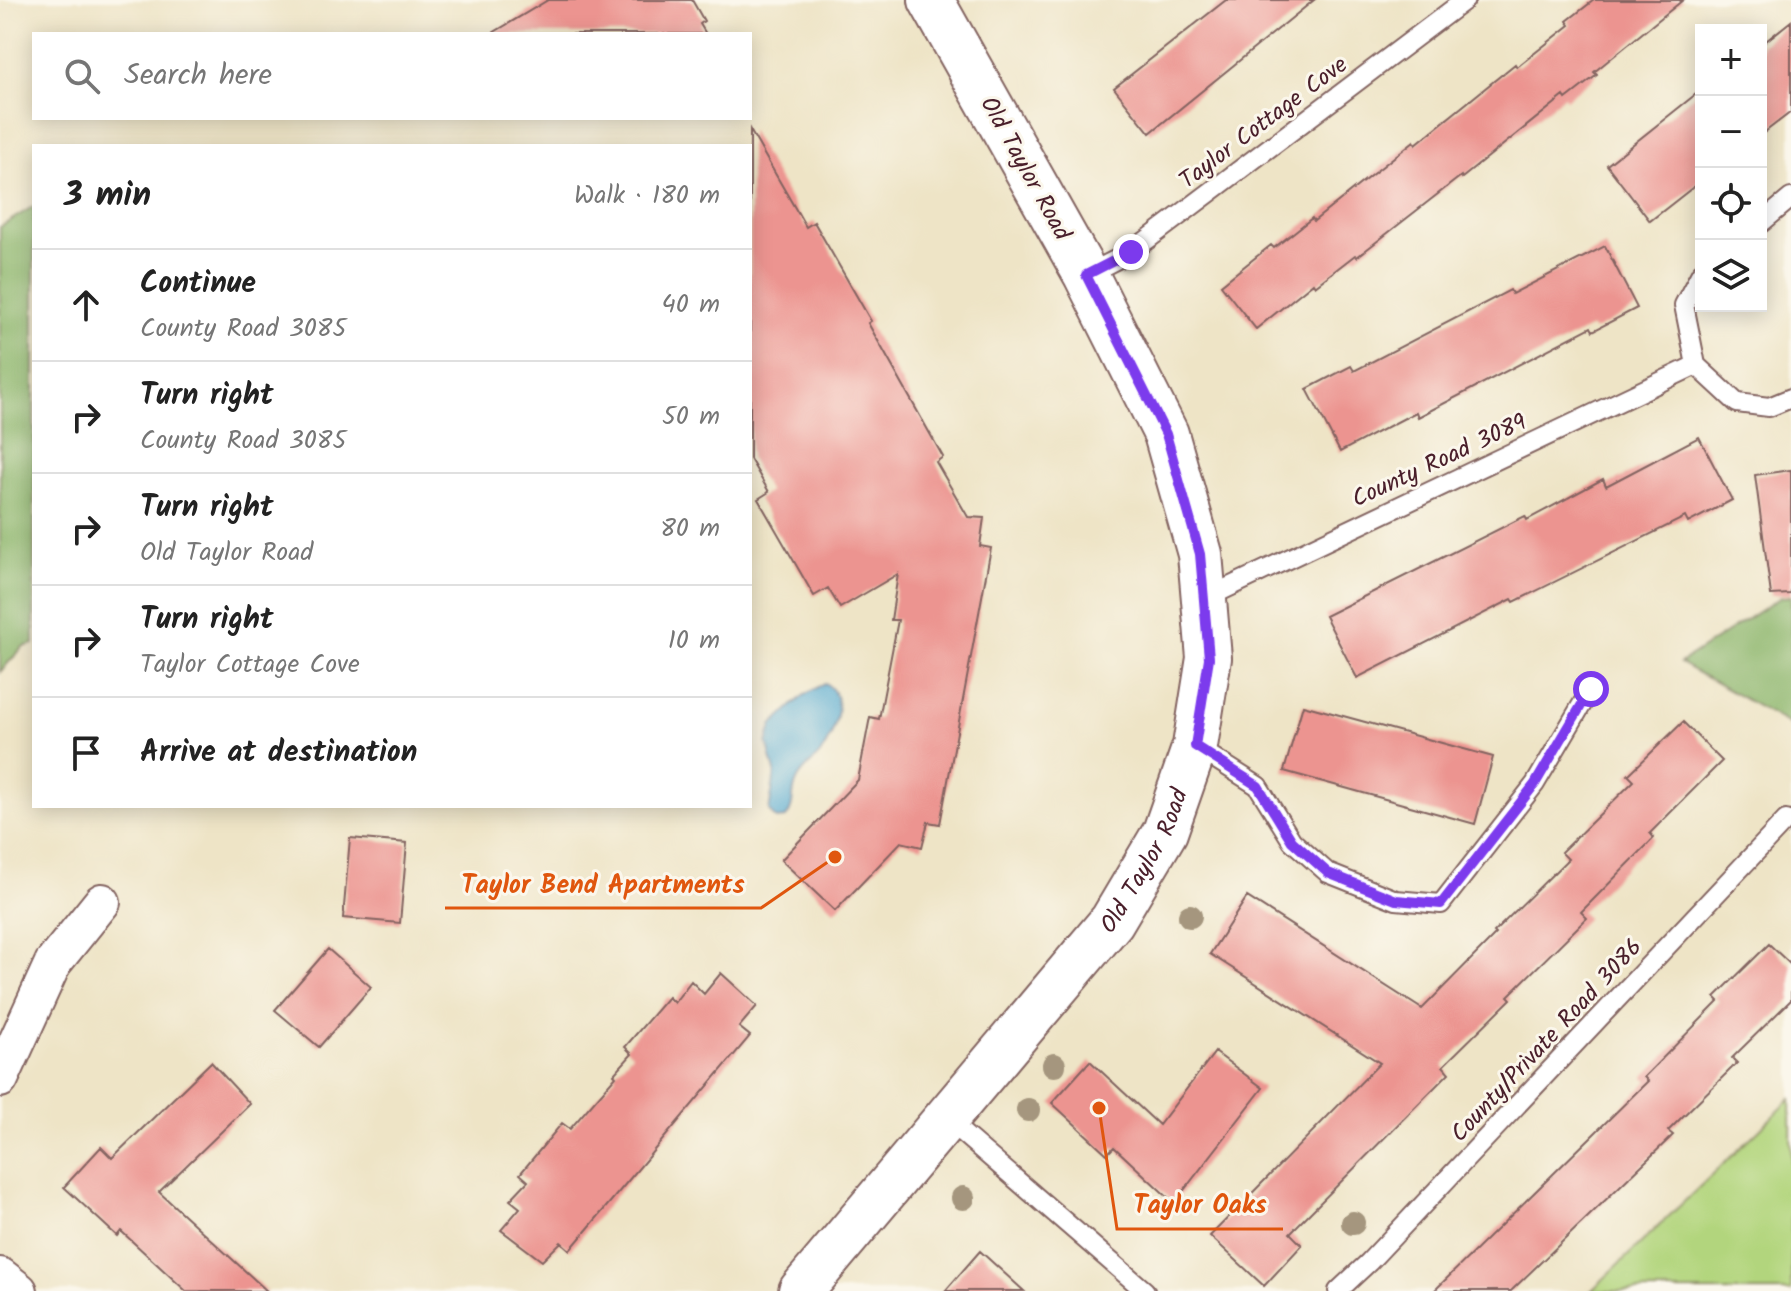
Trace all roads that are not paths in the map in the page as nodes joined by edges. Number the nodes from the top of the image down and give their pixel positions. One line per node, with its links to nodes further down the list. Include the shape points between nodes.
1 (931, 0): 5 (street, Old Taylor Road)
2 (1465, 0): 5 (lane, Taylor Cottage Cove, via 1131,252)
3 (1791, 198): 4 (lane)
4 (1767, 218)
5 (1086, 275): 9 (street, Old Taylor Road, via 1166,434 1200,554)
6 (1695, 284): 7 (lane, via 1684,305)
7 (1696, 365): 8 (lane, via 1737,403 1769,407); 9 (lane, County Road 3089)
8 (1791, 398)
9 (1204, 599): 11 (street, Old Taylor Road, via 1209,658)
10 (1591, 689): 11 (lane, via 1535,784 1441,904 1396,900 1328,873 1292,841 1258,786)
11 (1195, 746): 15 (street, Old Taylor Road, via 1165,832 1112,921)
12 (1786, 820): 20 (lane, County/Private Road 3086)
13 (102, 902): 14 (street, via 53,963)
14 (0, 1079)
15 (945, 1118): 18 (street, Old Taylor Road); 19 (lane)
16 (0, 1276): 17 (street)
17 (19, 1291)
18 (801, 1291)
19 (1145, 1291)
20 (1338, 1291)

